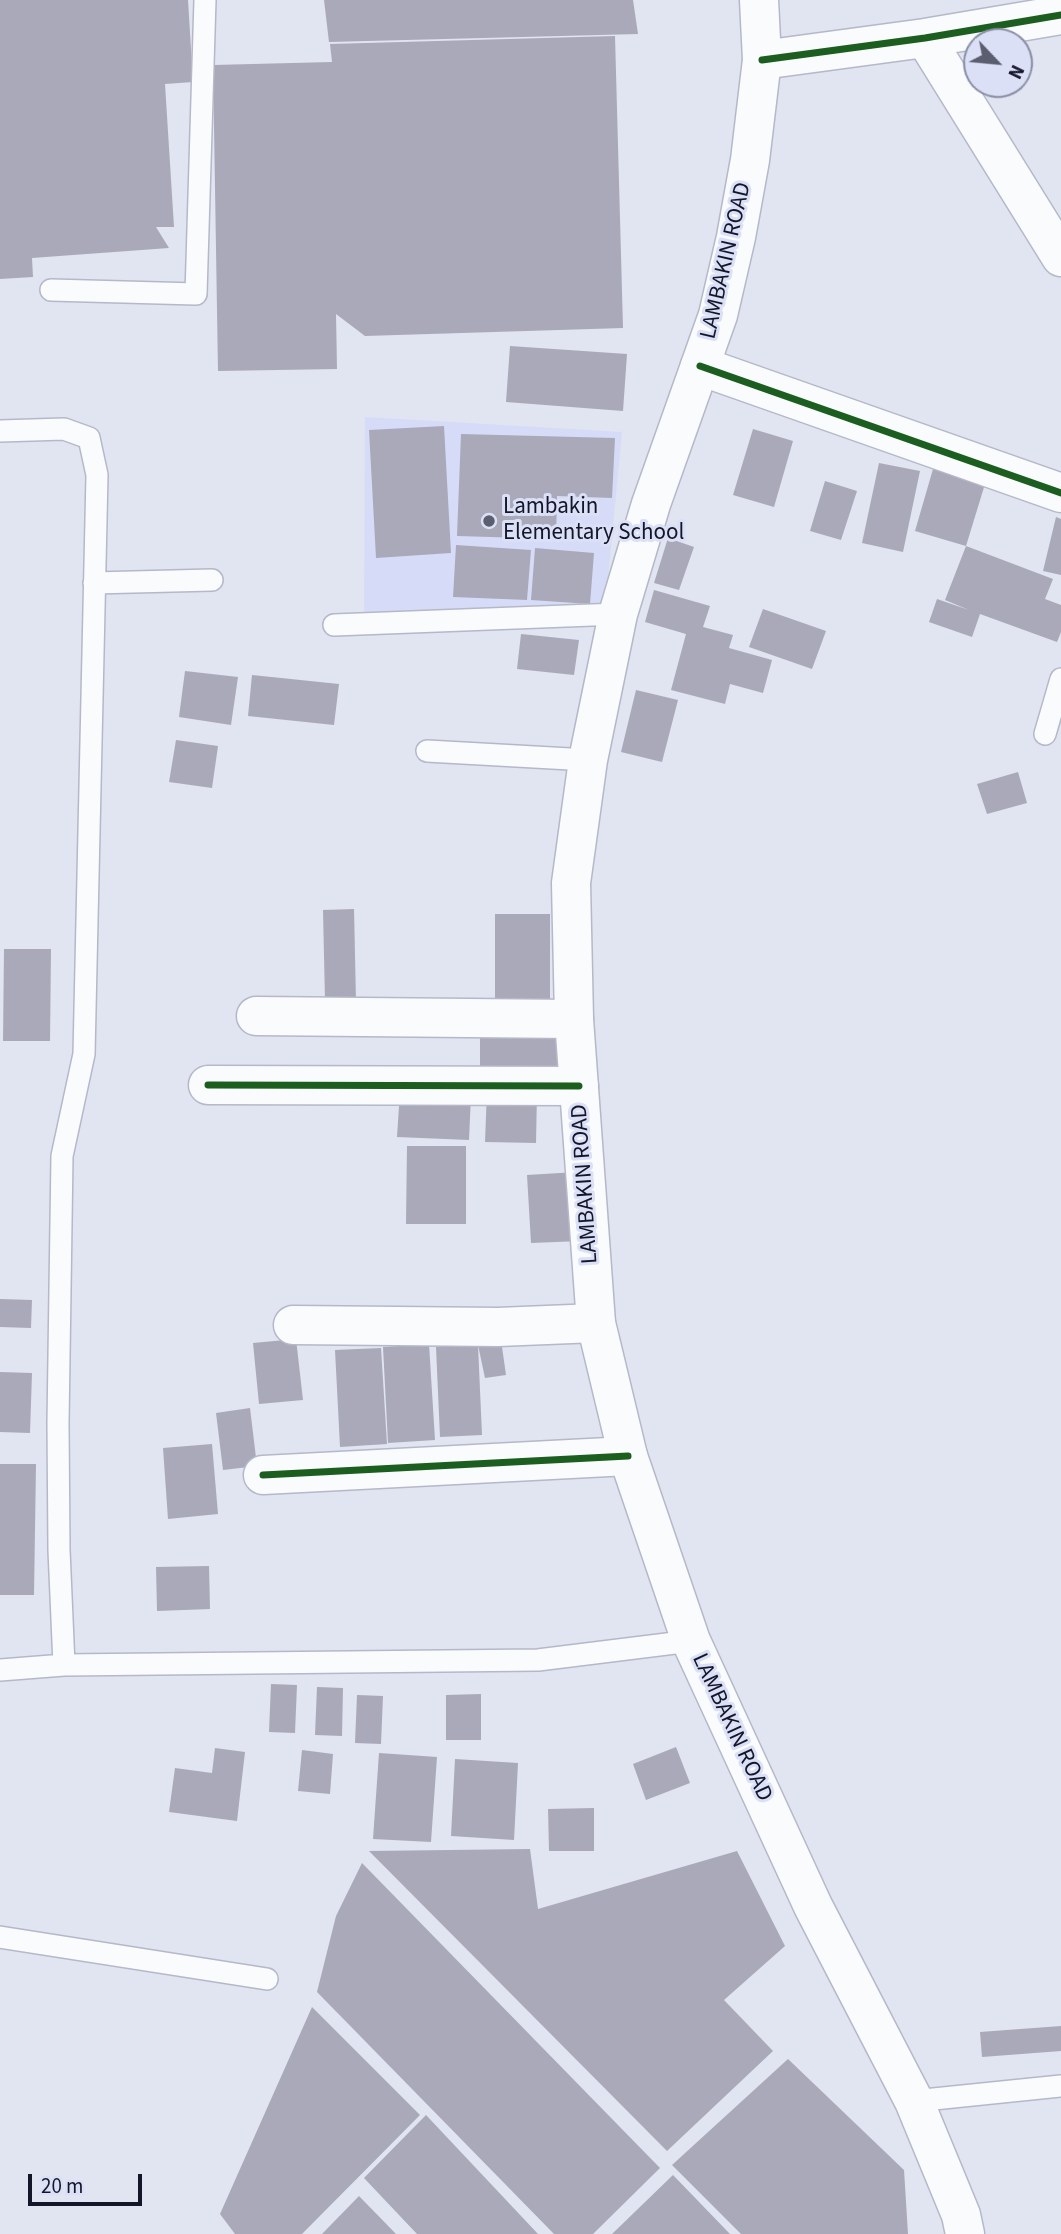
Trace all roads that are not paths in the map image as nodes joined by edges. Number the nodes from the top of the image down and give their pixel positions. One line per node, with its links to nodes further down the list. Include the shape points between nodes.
1 (205, 0): 7 (lane, via 196,294)
2 (759, 0): 5 (main road, LAMBAKIN ROAD)
3 (1061, 15): 4 (main road)
4 (925, 38): 5 (main road); 6 (main road)
5 (762, 60): 8 (main road, LAMBAKIN ROAD, via 736,237 718,315)
6 (1061, 257)
7 (51, 290)
8 (700, 366): 10 (main road); 13 (main road, LAMBAKIN ROAD)
9 (0, 431): 12 (lane, via 64,429 89,438 97,475)
10 (1061, 493)
11 (212, 580): 12 (lane)
12 (94, 583): 28 (lane, via 84,1054 62,1156 58,1436)
13 (618, 614): 14 (lane); 18 (main road, LAMBAKIN ROAD)
14 (334, 625)
15 (1061, 679): 16 (lane)
16 (1045, 734)
17 (427, 751): 18 (lane)
18 (588, 760): 20 (main road, LAMBAKIN ROAD, via 571,883)
19 (256, 1016): 20 (main road)
20 (574, 1019): 22 (main road, LAMBAKIN ROAD)
21 (208, 1085): 22 (main road)
22 (579, 1086): 23 (main road, LAMBAKIN ROAD)
23 (596, 1323): 24 (main road); 25 (main road, LAMBAKIN ROAD)
24 (293, 1325)
25 (628, 1456): 26 (main road); 27 (main road, LAMBAKIN ROAD)
26 (262, 1475)
27 (691, 1641): 28 (lane, via 538,1660); 33 (main road, LAMBAKIN ROAD, via 813,1906)
28 (64, 1665): 29 (lane)
29 (0, 1670)
30 (0, 1937): 31 (lane)
31 (267, 1979)
32 (1061, 2086): 33 (lane)
33 (914, 2101): 34 (main road, LAMBAKIN ROAD)
34 (965, 2234)

